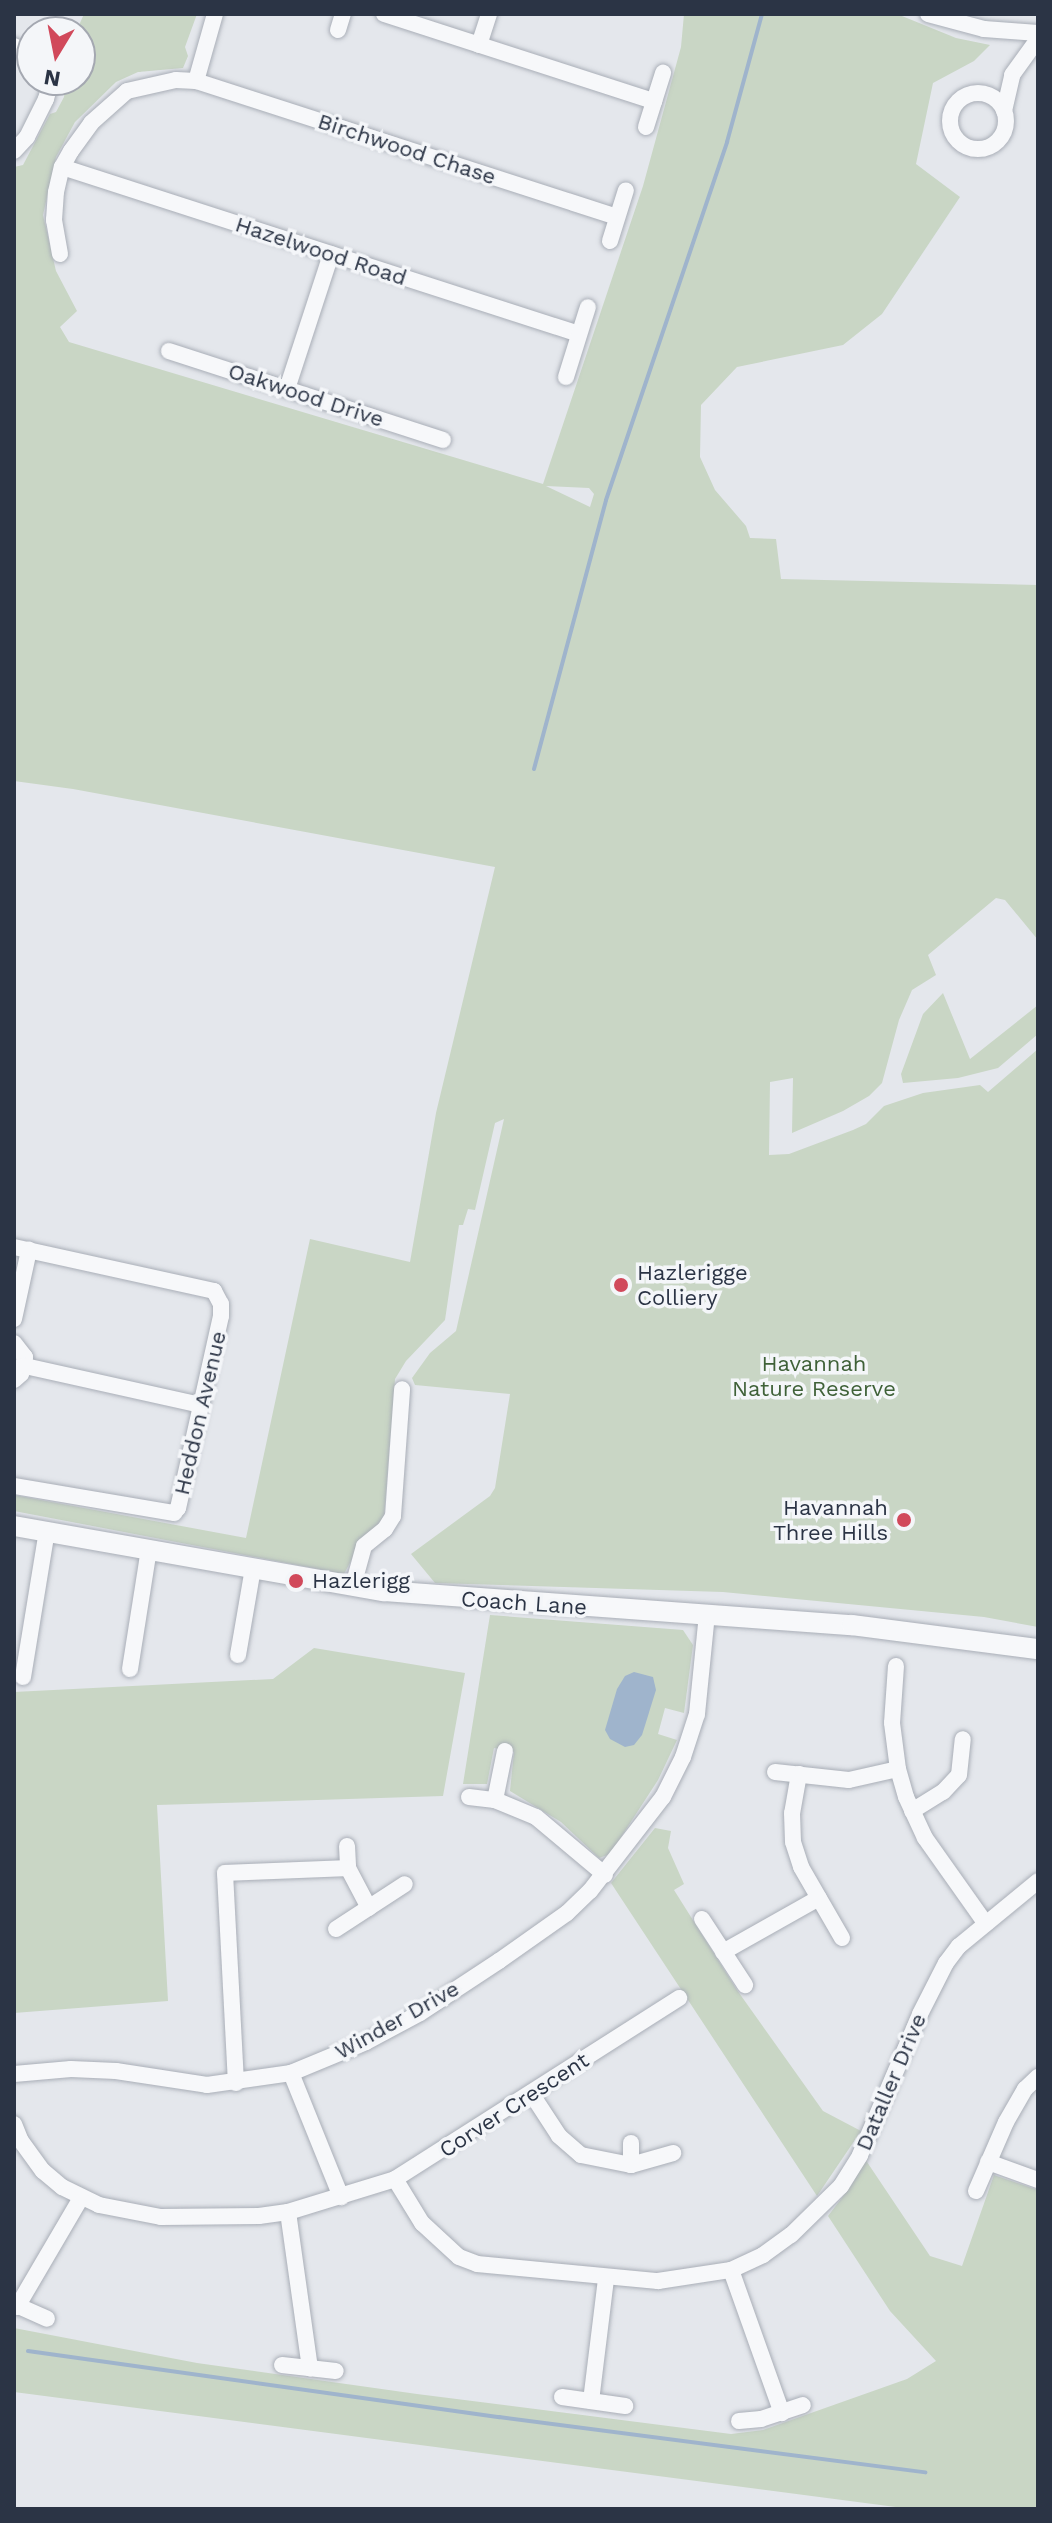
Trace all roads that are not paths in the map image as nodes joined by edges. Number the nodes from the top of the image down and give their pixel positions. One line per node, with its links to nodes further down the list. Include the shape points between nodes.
1 (215, 14): 9 (street)
2 (384, 14): 6 (street)
3 (489, 14): 6 (street)
4 (928, 14): 5 (street)
5 (1038, 36): 8 (street)
6 (479, 45): 12 (street)
7 (663, 73): 12 (street)
8 (1012, 75): 10 (street); 13 (street)
9 (196, 81): 16 (street, via 158,81 127,91 91,123); 18 (street, Birchwood Chase)
10 (975, 93): 13 (street, via 993,97); 13 (street, via 959,100 950,116 960,142 978,149 994,143 1005,129)
11 (44, 96): 15 (street)
12 (654, 101): 14 (street)
13 (1004, 111)
14 (646, 127)
15 (14, 151)
16 (62, 167): 20 (street, via 54,220); 21 (street, Hazelwood Road)
17 (626, 190): 18 (street)
18 (617, 217): 19 (street)
19 (610, 241)
20 (60, 254)
21 (331, 254): 23 (street, Hazelwood Road); 26 (street)
22 (588, 307): 23 (street)
23 (579, 334): 25 (street)
24 (169, 351): 26 (street, Oakwood Drive)
25 (566, 377)
26 (287, 389): 27 (street, Oakwood Drive)
27 (443, 440)
28 (22, 1249): 29 (street); 33 (street, Heddon Avenue, via 214,1291 221,1316)
29 (14, 1319)
30 (14, 1343): 31 (street, via 25,1357)
31 (19, 1373): 33 (street)
32 (402, 1389): 39 (street, via 393,1516 364,1546)
33 (201, 1405): 34 (street, Heddon Avenue, via 178,1508 167,1514)
34 (14, 1486)
35 (14, 1526): 36 (street, Coach Lane)
36 (47, 1531): 37 (street, Coach Lane); 45 (street)
37 (149, 1549): 38 (street, Coach Lane); 44 (street)
38 (253, 1568): 39 (street, Coach Lane); 42 (street)
39 (353, 1586): 40 (street, Coach Lane, via 436,1597)
40 (707, 1614): 41 (street, Coach Lane, via 852,1625); 56 (street, Winder Drive, via 697,1714 683,1757 663,1797)
41 (1038, 1649)
42 (238, 1655)
43 (896, 1666): 48 (street, via 892,1723)
44 (130, 1669)
45 (23, 1677)
46 (963, 1739): 53 (street, via 959,1775)
47 (505, 1751): 52 (street)
48 (898, 1769): 50 (street, via 849,1780); 53 (street)
49 (775, 1772): 50 (street)
50 (799, 1774): 59 (street, via 793,1842)
51 (469, 1797): 52 (street)
52 (495, 1800): 56 (street, via 536,1817)
53 (912, 1811): 62 (street)
54 (347, 1846): 55 (street)
55 (348, 1868): 60 (street); 71 (street, via 225,1873)
56 (605, 1875): 68 (street, Winder Drive, via 567,1913 420,2013)
57 (1038, 1881): 62 (street, Dataller Drive)
58 (405, 1884): 60 (street)
59 (819, 1898): 64 (street); 65 (street)
60 (369, 1908): 63 (street)
61 (702, 1919): 65 (street)
62 (986, 1924): 84 (street, Dataller Drive, via 959,1946 939,1974 860,2155 841,2186 791,2235)
63 (336, 1929)
64 (842, 1938)
65 (723, 1952): 66 (street)
66 (745, 1985)
67 (679, 1998): 72 (street, Corver Crescent)
68 (291, 2073): 71 (street, Winder Drive); 81 (street)
69 (14, 2074): 71 (street, Winder Drive, via 71,2069 164,2081)
70 (1038, 2077): 76 (street, via 1025,2089)
71 (236, 2083)
72 (531, 2093): 77 (street, via 574,2151); 78 (street, Corver Crescent)
73 (14, 2124): 82 (street, Corver Crescent, via 43,2171)
74 (631, 2143): 77 (street)
75 (673, 2153): 77 (street)
76 (988, 2162): 79 (street); 80 (street)
77 (631, 2165)
78 (395, 2179): 81 (street, Corver Crescent); 85 (street, Dataller Drive, via 422,2223 459,2257 477,2264)
79 (1038, 2180)
80 (976, 2191)
81 (341, 2197): 83 (street, Corver Crescent)
82 (81, 2198): 83 (street, Corver Crescent, via 161,2217); 86 (street)
83 (288, 2212): 89 (street)
84 (731, 2270): 85 (street, Dataller Drive, via 658,2281); 95 (street)
85 (606, 2279): 92 (street)
86 (16, 2305): 87 (street)
87 (47, 2319)
88 (282, 2365): 89 (street)
89 (310, 2368): 90 (street)
90 (336, 2371)
91 (562, 2397): 92 (street)
92 (591, 2401): 94 (street)
93 (803, 2405): 95 (street)
94 (625, 2406)
95 (782, 2413): 96 (street)
96 (739, 2421)

